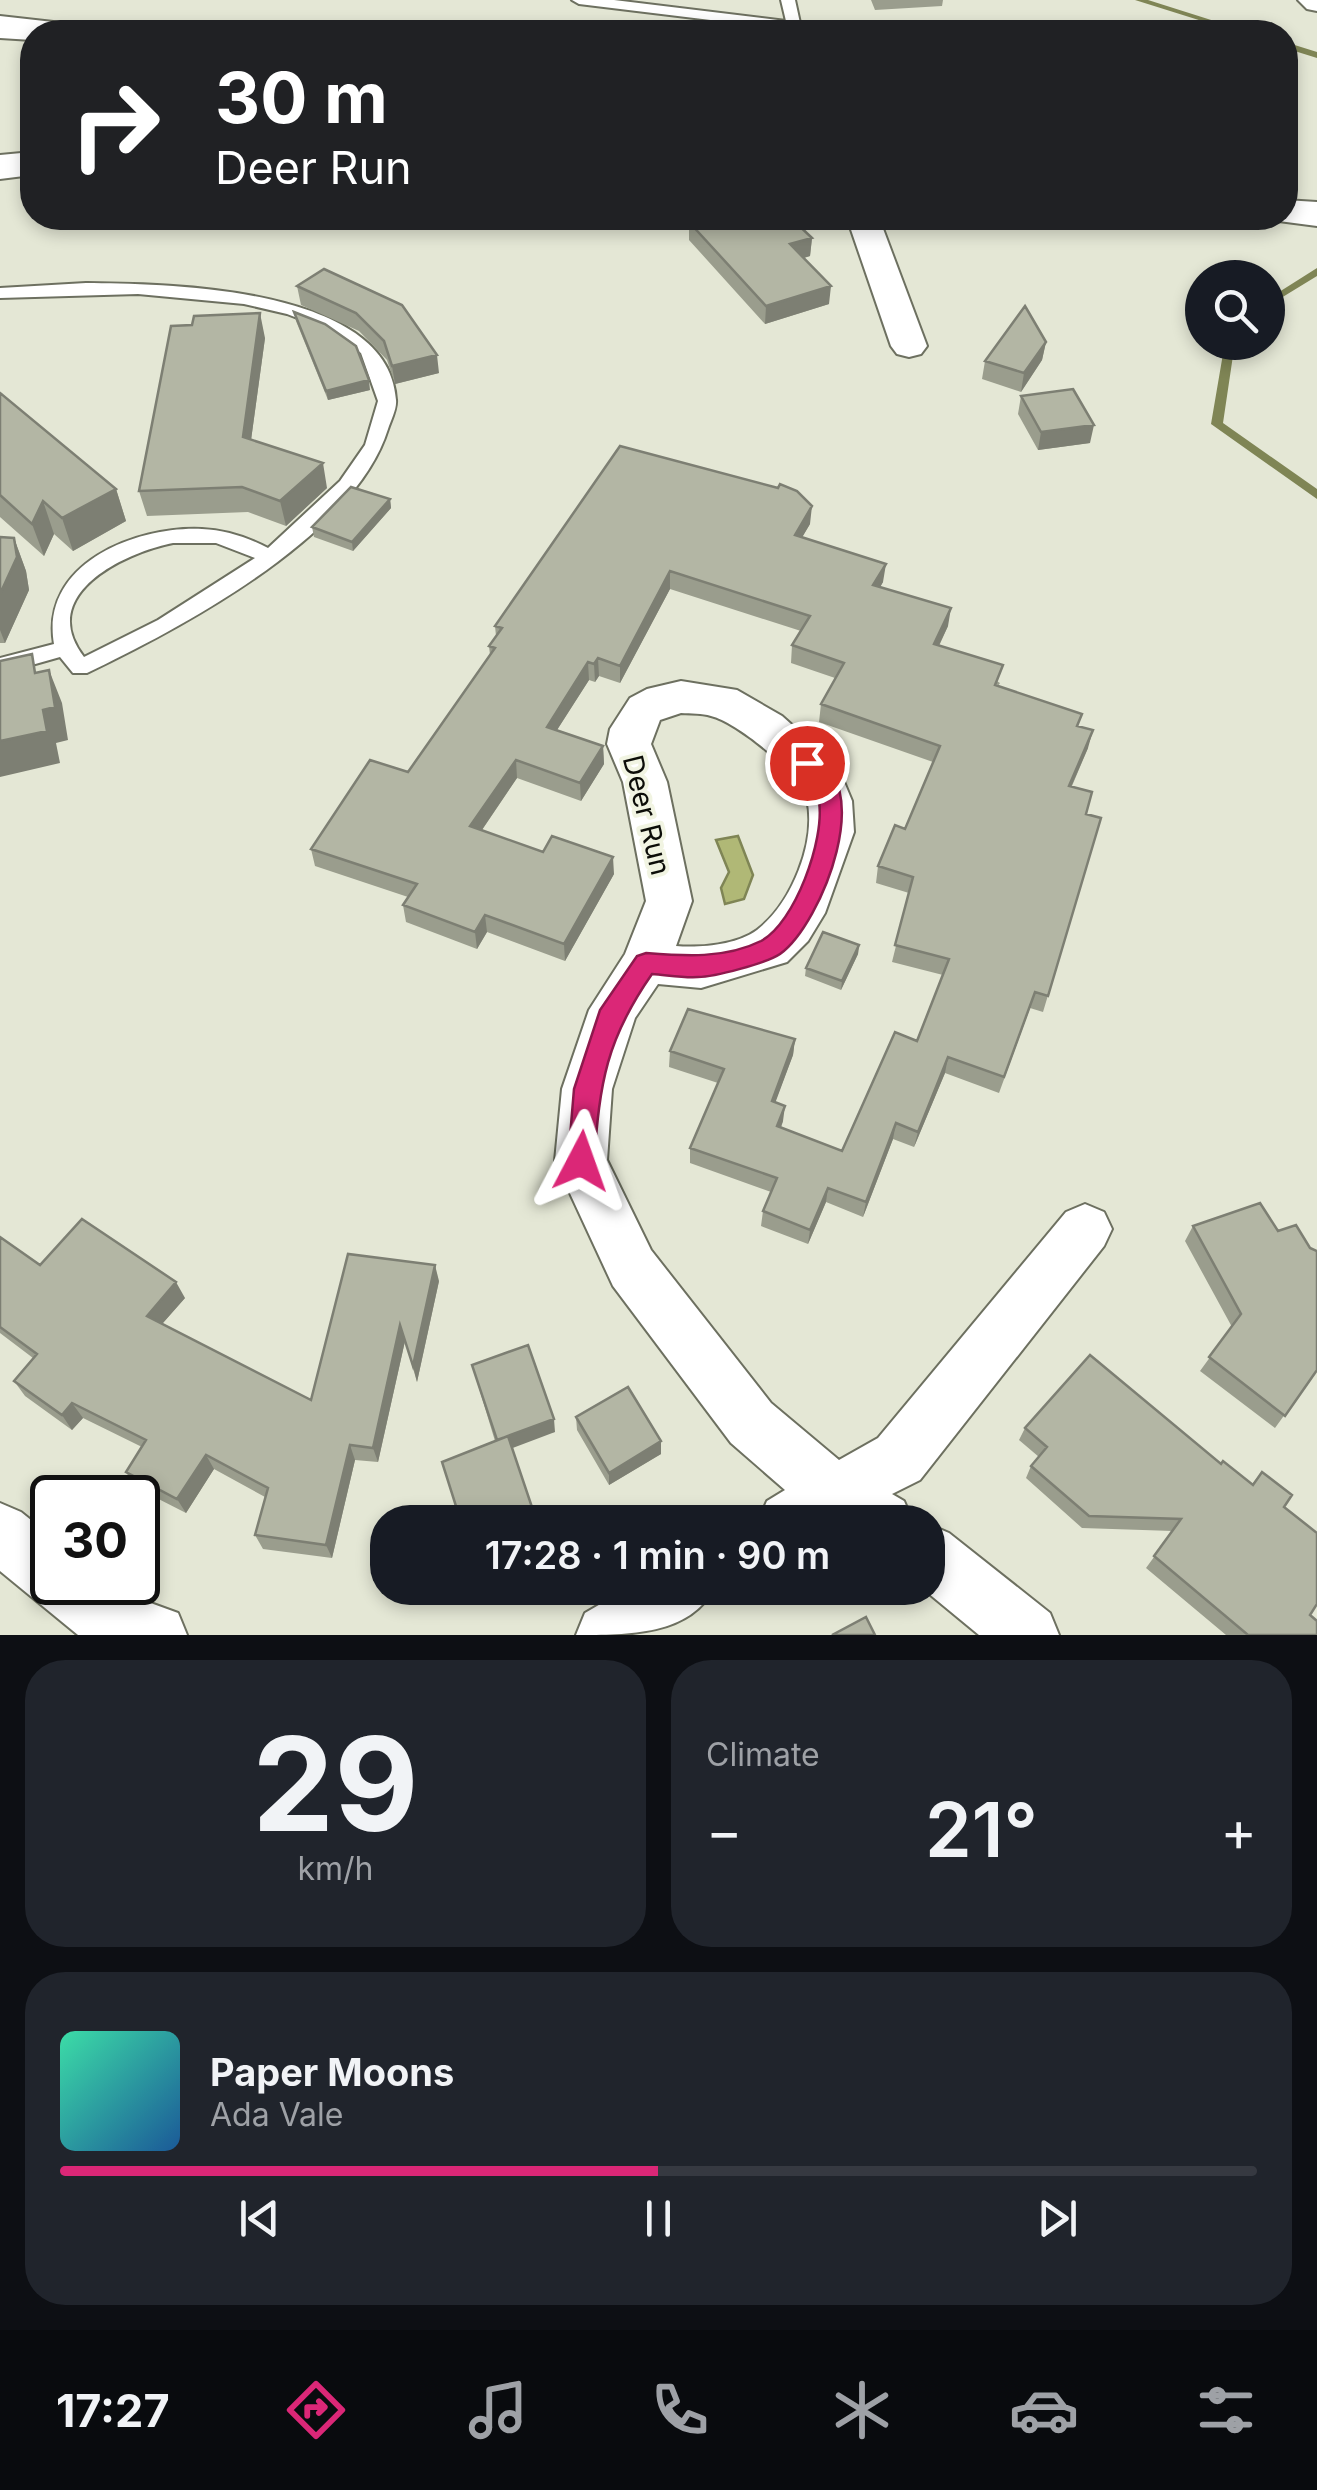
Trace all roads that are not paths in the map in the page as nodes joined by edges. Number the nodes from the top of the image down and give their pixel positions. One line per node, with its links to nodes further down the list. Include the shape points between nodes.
1 (580, 0): 2 (lane)
2 (745, 20)
3 (867, 230): 5 (street)
4 (0, 293): 6 (lane, via 80,286 222,296 293,311 370,350 388,402 374,444 344,488)
5 (909, 346)
6 (269, 557): 7 (lane, via 194,611 97,661 80,668); 7 (lane, via 194,534 130,546 78,579 60,623)
7 (65, 648): 8 (lane)
8 (0, 666)
9 (646, 963): 9 (street, Deer Run, via 701,968 770,948 808,900 824,859 830,801 821,777 767,727 722,702 662,700 645,708 632,729 628,744 645,782 668,901); 11 (street, Deer Run, via 613,1010 597,1057 587,1089 581,1161 632,1268 752,1424)
10 (1085, 1229): 12 (street, via 898,1459)
11 (828, 1505)
12 (844, 1505)
13 (0, 1533): 14 (street)
14 (30, 1557)
15 (945, 1568): 20 (street)
16 (90, 1605): 18 (street, via 106,1618)
17 (657, 1605): 19 (street)
18 (156, 1635)
19 (608, 1635)
20 (1028, 1635)

